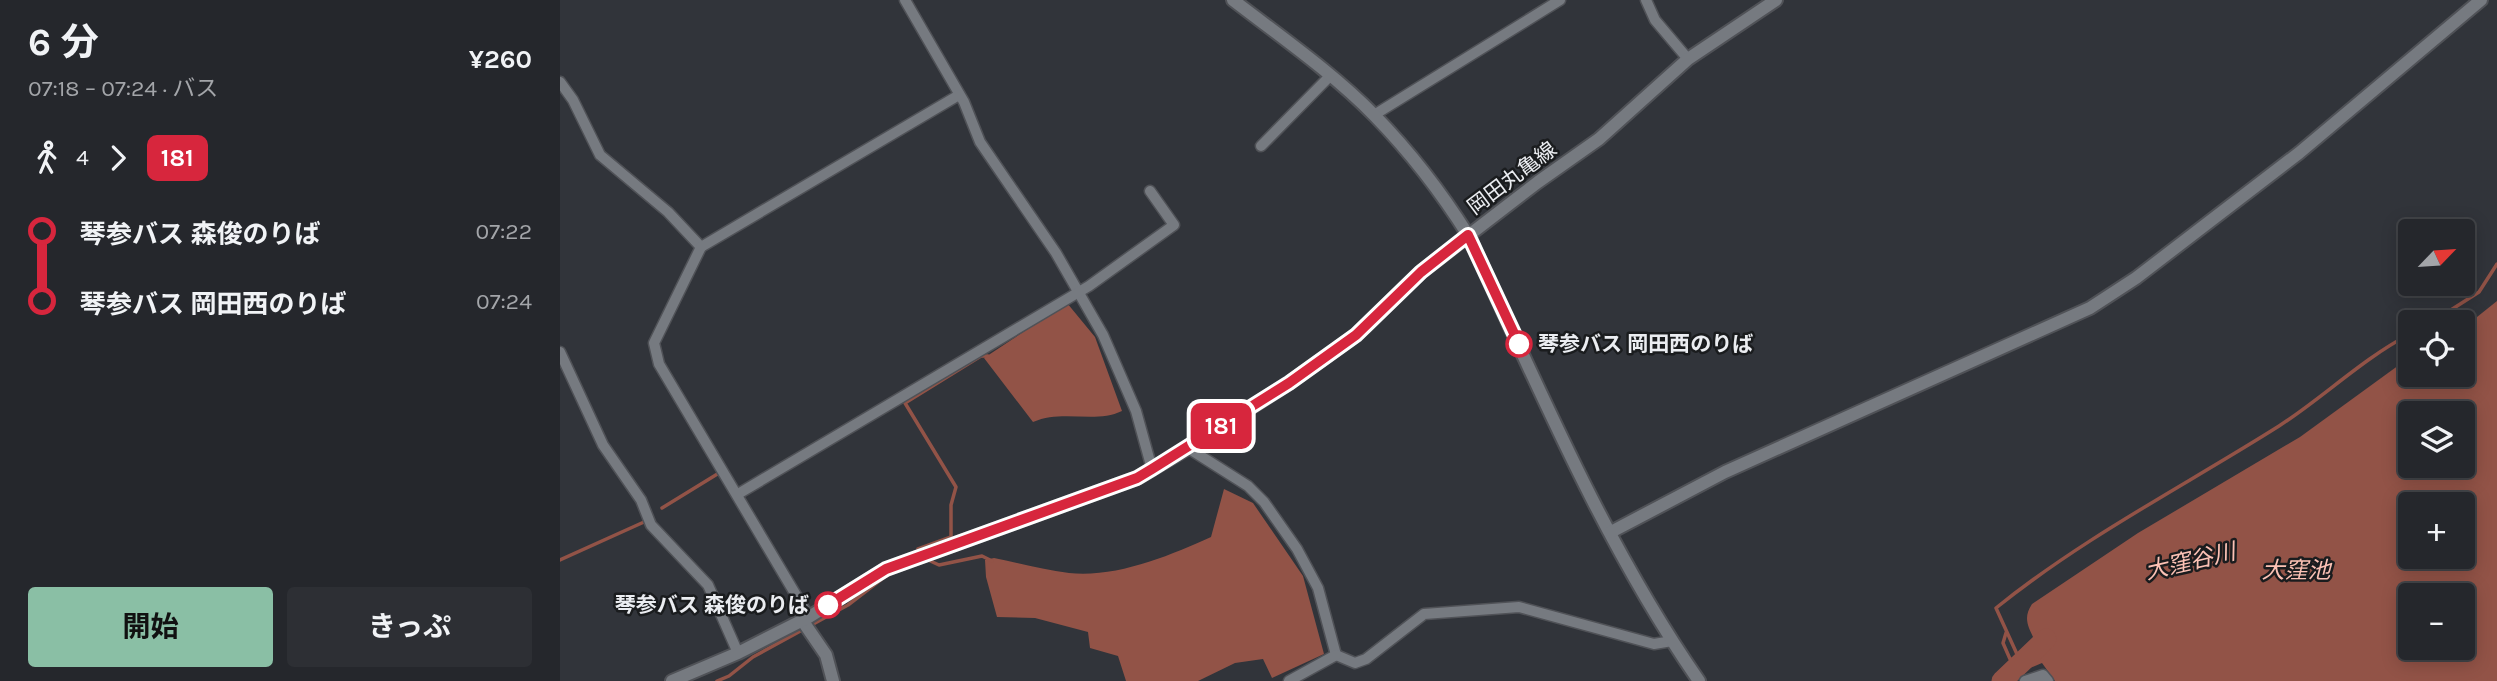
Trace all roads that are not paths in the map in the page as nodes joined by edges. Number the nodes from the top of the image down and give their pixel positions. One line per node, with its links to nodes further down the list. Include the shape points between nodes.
1 (905, 0): 10 (street)
2 (1233, 0): 8 (street)
3 (1560, 0): 11 (street)
4 (1646, 0): 7 (street, via 1655,20)
5 (1776, 0): 7 (street, 岡田丸亀線)
6 (2480, 0): 21 (street, via 2300,153 2090,308 1725,472)
7 (1688, 59): 14 (street, 岡田丸亀線, via 1599,139)
8 (1329, 77): 11 (street); 12 (street)
9 (560, 82): 15 (street, via 600,155 668,212)
10 (959, 95): 15 (street); 16 (street, via 980,142)
11 (1374, 115): 14 (street, via 1425,173)
12 (1261, 146)
13 (1150, 191): 16 (street, via 1174,225)
14 (1468, 235): 18 (street, 岡田丸亀線, via 1421,272 1356,335); 21 (street)
15 (701, 247): 20 (street, via 654,351)
16 (1077, 291): 19 (street, via 1103,335 1136,411); 20 (street)
17 (560, 352): 24 (street, via 603,445 641,500 652,525 714,596)
18 (1188, 448): 19 (street, 岡田丸亀線); 25 (street, via 1248,486 1264,502 1318,588)
19 (1152, 469): 22 (street, 岡田丸亀線, via 886,569)
20 (738, 494): 22 (street)
21 (1611, 532): 23 (street)
22 (807, 623): 24 (street, 岡田丸亀線); 27 (street, via 830,662)
23 (1672, 641): 25 (street, via 1654,644 1519,607 1424,614 1366,659 1355,663); 29 (street)
24 (738, 653): 26 (street, 岡田丸亀線)
25 (1336, 655): 28 (street)
26 (672, 681)
27 (833, 681)
28 (1289, 681)
29 (1699, 681)
30 (2025, 681): 31 (street, via 2043,675)
31 (2048, 681)

